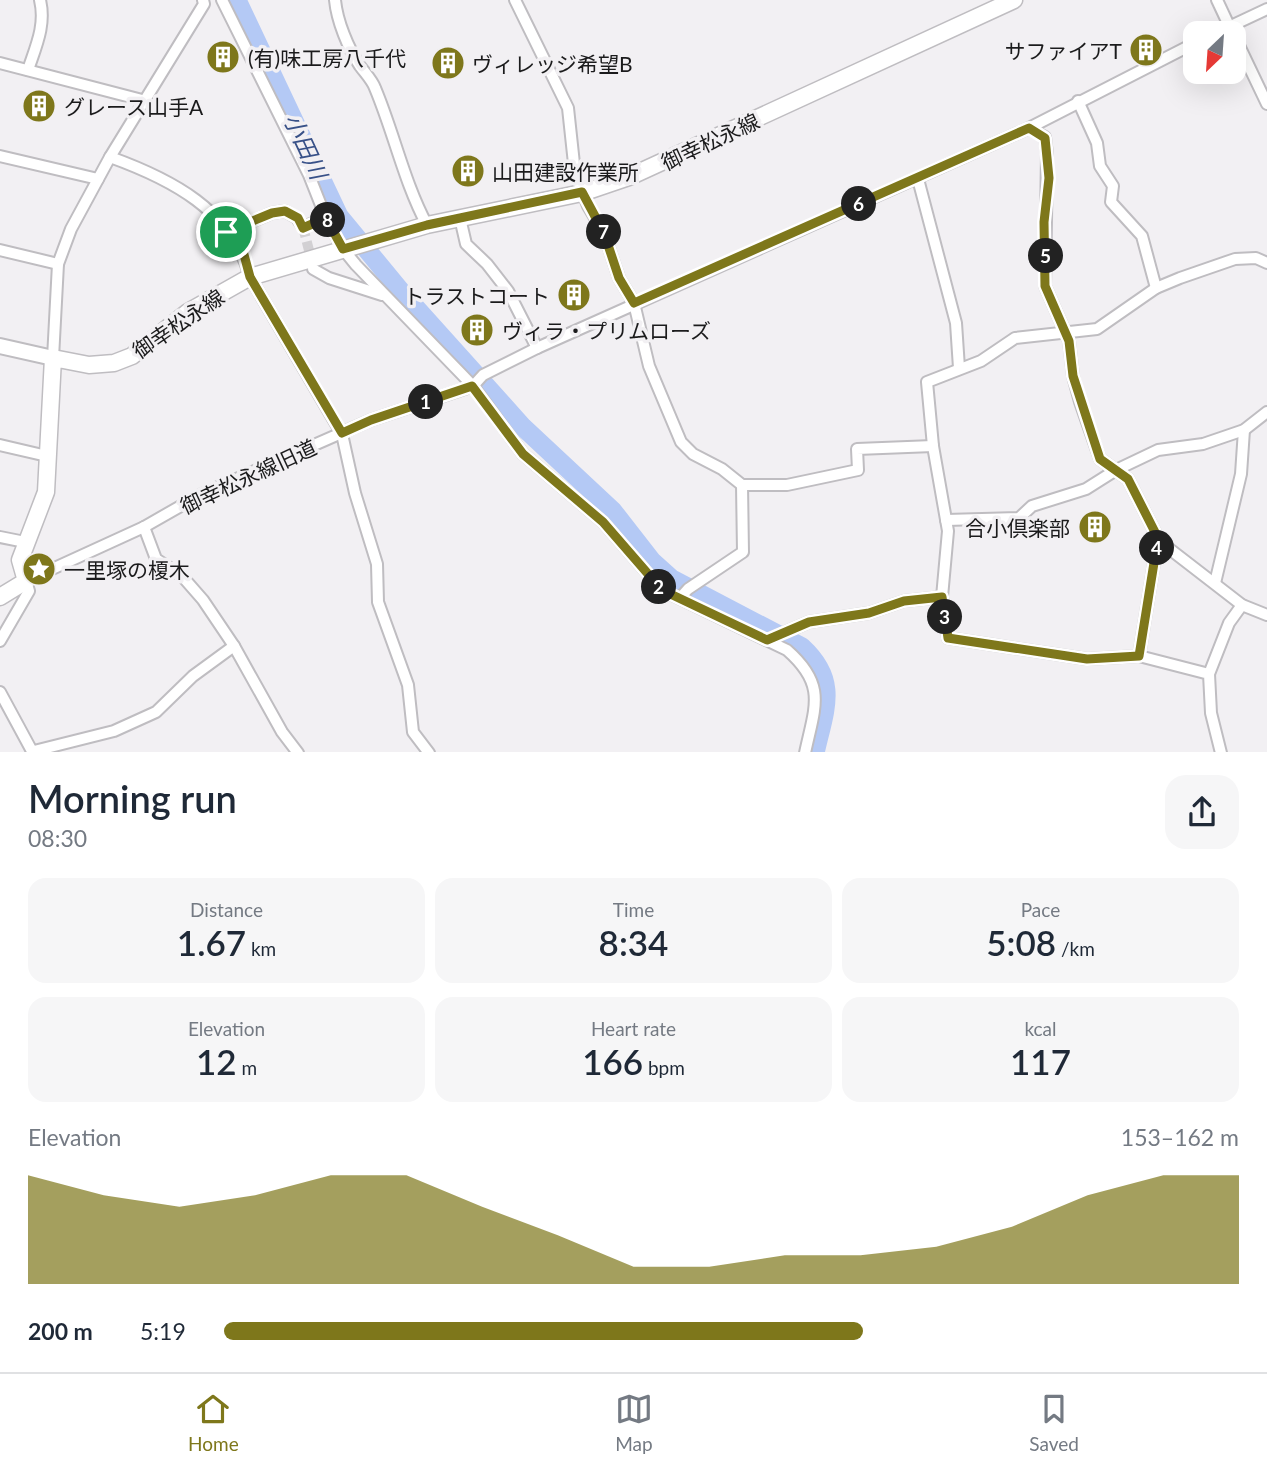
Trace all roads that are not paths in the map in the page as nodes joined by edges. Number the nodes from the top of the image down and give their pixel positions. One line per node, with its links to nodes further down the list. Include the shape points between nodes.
1 (40, 0): 14 (street, via 42,28)
2 (203, 0): 15 (street)
3 (222, 0): 24 (street)
4 (335, 0): 26 (street, via 349,43 391,125 411,191)
5 (515, 0): 23 (street, via 568,108 575,173)
6 (1014, 0): 23 (main road, 御幸松永線, via 675,158)
7 (1217, 0): 9 (street)
8 (1267, 9): 10 (street)
9 (1227, 21)
10 (1246, 23)
11 (1183, 49): 16 (street, 御幸松永線旧道)
12 (1246, 61): 17 (street)
13 (0, 63): 14 (street)
14 (28, 70): 15 (street)
15 (146, 101): 20 (street)
16 (1078, 101): 18 (street, 御幸松永線旧道); 34 (street, via 1097,143 1100,166 1113,186 1111,202 1142,236)
17 (1267, 104)
18 (1029, 128): 22 (street, 御幸松永線旧道); 37 (street, via 1045,138 1049,178 1045,286)
19 (0, 156): 21 (street)
20 (110, 158): 21 (street); 27 (street, via 159,175 201,202)
21 (98, 179): 31 (street)
22 (918, 179): 36 (street, 御幸松永線旧道); 41 (street, via 956,323)
23 (582, 192): 25 (main road, 御幸松永線); 36 (street)
24 (326, 218): 27 (street, via 303,228 298,218 285,211); 28 (street)
25 (460, 218): 26 (main road, 御幸松永線); 39 (street, via 466,244 508,292)
26 (427, 225): 28 (main road, 御幸松永線)
27 (226, 232): 33 (street, via 243,251)
28 (353, 247): 33 (main road, 御幸松永線); 35 (street)
29 (0, 250): 31 (street)
30 (1267, 262): 34 (street, via 1235,259)
31 (58, 264): 40 (street)
32 (313, 269): 35 (street)
33 (250, 277): 40 (main road, 御幸松永線, via 188,312 132,356 89,365); 45 (street)
34 (1156, 288): 37 (street, via 1097,329)
35 (384, 296): 42 (street)
36 (634, 303): 39 (street, 御幸松永線旧道); 50 (street, via 649,366 681,442)
37 (1066, 333): 41 (street, via 1015,338 981,362); 49 (street, via 1073,376 1100,459)
38 (0, 346): 40 (street)
39 (537, 348): 42 (street, 御幸松永線旧道, via 483,375)
40 (53, 358): 48 (main road)
41 (959, 368): 47 (street, via 927,382)
42 (474, 385): 45 (street, 御幸松永線旧道); 58 (street, via 523,454 603,522 662,590)
43 (1267, 412): 44 (street)
44 (1244, 430): 49 (street, via 1203,444 1158,450); 57 (street, via 1241,474)
45 (342, 433): 52 (street, 御幸松永線旧道, via 200,495); 71 (street, via 377,564 377,602 408,685 414,732)
46 (0, 445): 48 (street)
47 (933, 446): 50 (street, via 857,449 858,470 787,485); 51 (street)
48 (47, 456): 55 (main road, via 46,492)
49 (1116, 470): 51 (street, via 1086,489 1032,506 1019,518); 54 (street, via 1128,479)
50 (742, 485): 58 (street, via 743,552)
51 (946, 520): 60 (street)
52 (144, 527): 56 (street, 御幸松永線旧道); 65 (street, via 156,559 182,576)
53 (0, 537): 55 (street)
54 (1158, 538): 57 (street); 66 (street)
55 (25, 542): 56 (main road, via 20,560)
56 (26, 581): 59 (main road); 64 (street, via 29,591)
57 (1215, 583): 61 (street)
58 (683, 595): 63 (street)
59 (0, 597)
60 (942, 597): 63 (street, via 809,622); 66 (street, via 948,638 1087,659)
61 (1242, 605): 62 (street); 67 (street, via 1229,623)
62 (1267, 615)
63 (773, 637): 72 (street, via 804,665 814,682 816,697)
64 (0, 641)
65 (234, 646): 69 (street, via 193,676 156,712 114,731); 70 (street)
66 (1139, 656): 67 (street)
67 (1209, 674): 73 (street, via 1211,713)
68 (0, 692): 69 (street)
69 (33, 752)
70 (298, 752)
71 (429, 752)
72 (804, 752)
73 (1221, 752)

